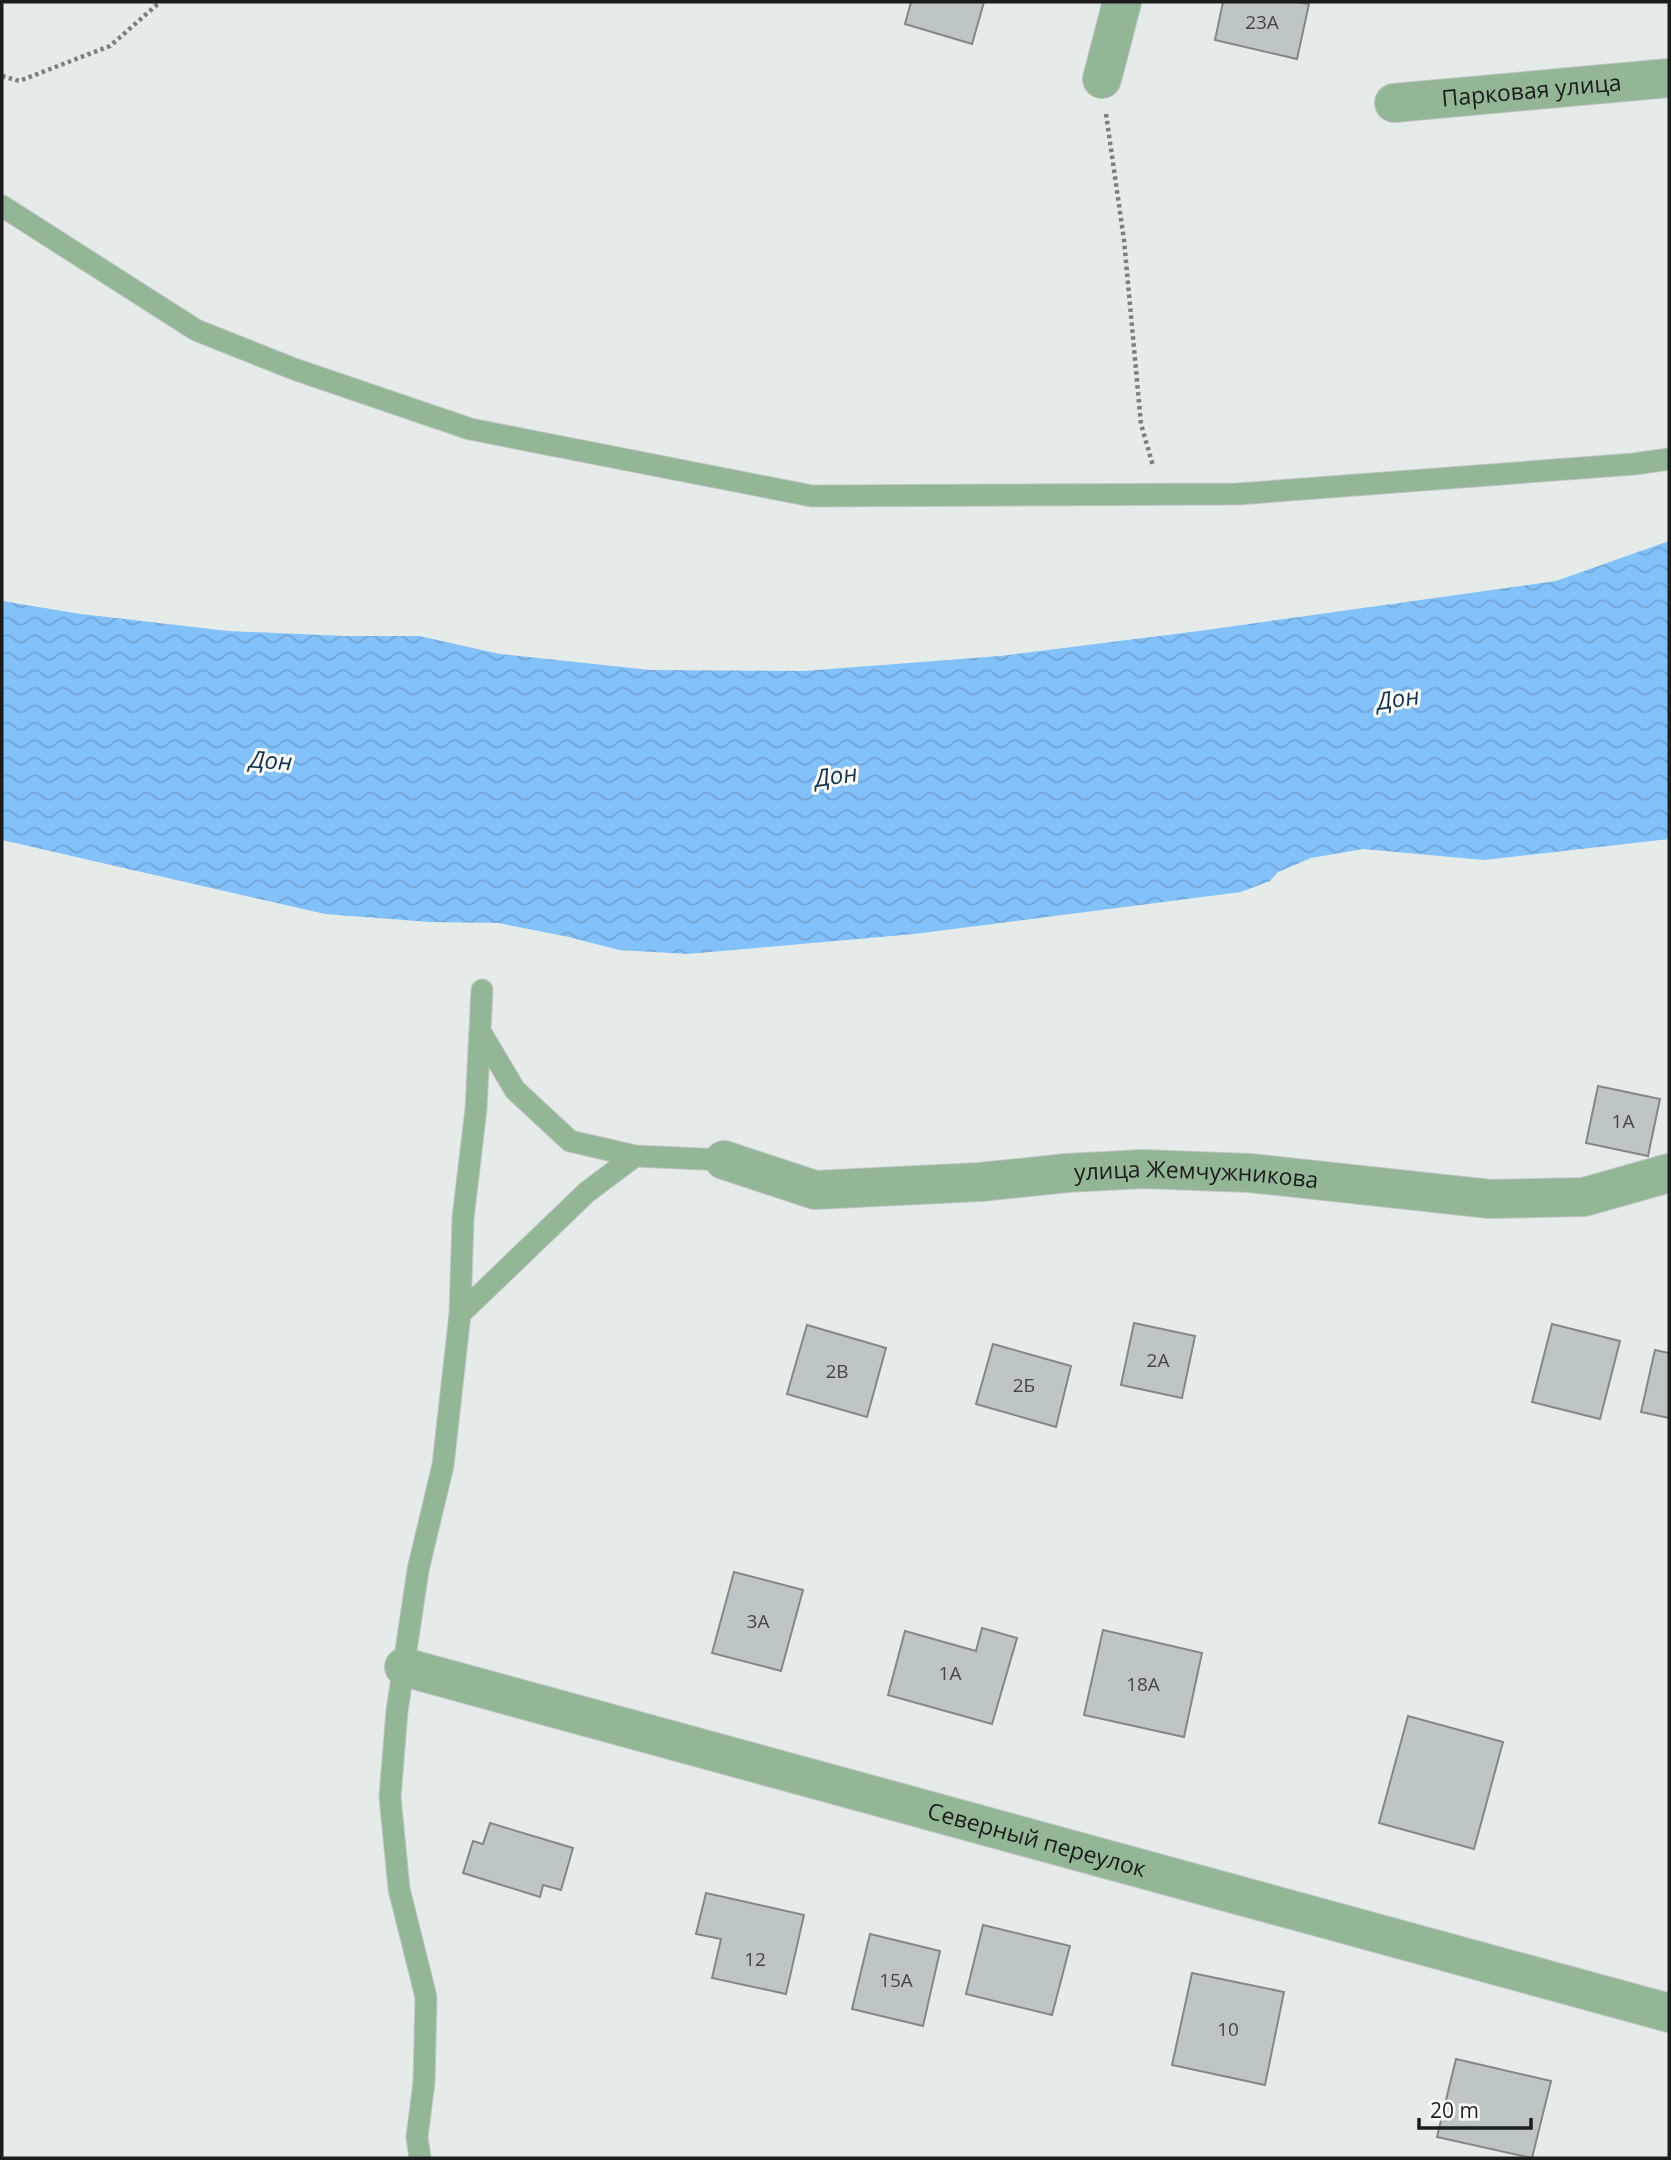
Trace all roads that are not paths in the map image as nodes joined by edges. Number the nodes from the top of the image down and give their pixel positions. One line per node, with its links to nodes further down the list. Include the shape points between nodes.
1 (1122, 2): 3 (street)
2 (1669, 78): 4 (street, Парковая улица)
3 (1101, 79)
4 (1394, 103)
5 (2, 206): 6 (lane, via 196,330 293,369 470,429 812,496 1238,494)
6 (1669, 458)
7 (482, 990): 8 (lane)
8 (480, 1031): 9 (lane, via 514,1090 570,1141); 12 (lane, via 463,1218)
9 (635, 1156): 10 (lane); 12 (lane, via 587,1192)
10 (724, 1160): 11 (street, улица Жемчужникова, via 815,1190 1143,1169 1250,1173 1490,1199 1584,1197)
11 (1669, 1173)
12 (460, 1314): 13 (lane, via 443,1465 418,1570)
13 (404, 1667): 14 (street, Северный переулок); 15 (lane, via 390,1797 399,1889 426,1997)
14 (1669, 2012)
15 (419, 2158)

